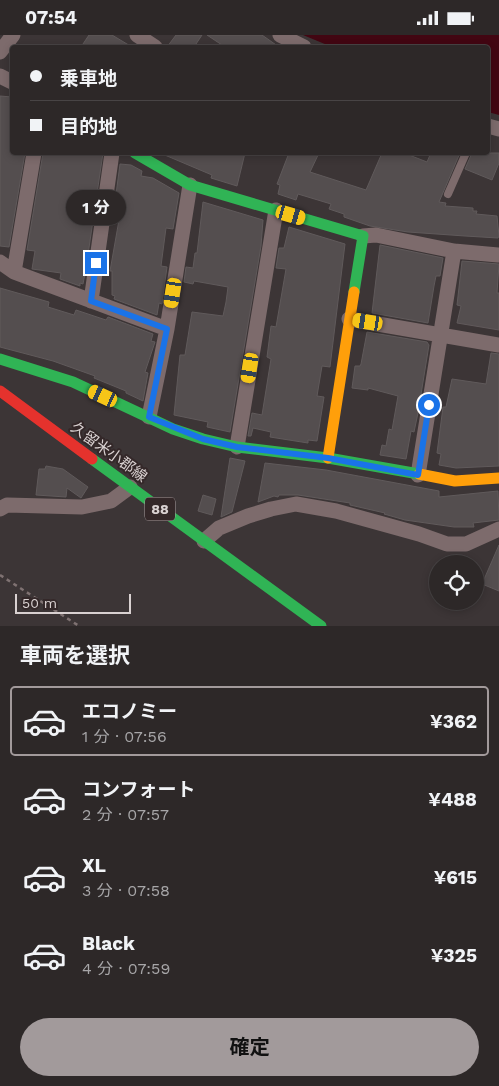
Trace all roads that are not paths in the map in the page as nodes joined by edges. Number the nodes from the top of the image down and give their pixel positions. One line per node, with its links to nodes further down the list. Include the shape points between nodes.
1 (13, 35): 6 (street)
2 (137, 35): 4 (street)
3 (280, 35): 5 (street)
4 (152, 45)
5 (300, 45)
6 (0, 51)
7 (34, 155): 18 (street)
8 (112, 155): 19 (street)
9 (138, 155): 11 (street)
10 (465, 155): 12 (lane)
11 (190, 185): 13 (street); 21 (street)
12 (448, 194)
13 (276, 210): 14 (street); 27 (street)
14 (363, 236): 15 (street, via 376,235); 20 (street)
15 (454, 251): 16 (street); 22 (street)
16 (498, 255)
17 (0, 262): 18 (street)
18 (14, 272): 19 (street)
19 (91, 301): 21 (street)
20 (349, 319): 22 (street); 28 (street)
21 (167, 329): 26 (street)
22 (440, 335): 23 (street); 29 (street)
23 (499, 345)
24 (0, 359): 26 (street, via 73,382)
25 (0, 391): 31 (street, 久留米小郡線 / 88)
26 (149, 417): 27 (street, via 203,439)
27 (237, 447): 28 (street)
28 (328, 458): 29 (street)
29 (418, 475): 30 (street, via 455,481)
30 (499, 478)
31 (130, 487): 32 (street, via 110,501 82,507 7,505); 34 (street, 久留米小郡線 / 88)
32 (0, 509)
33 (499, 529): 34 (street, via 466,544 447,545 336,511 296,505 248,516 219,528)
34 (204, 541): 35 (street, 久留米小郡線 / 88)
35 (321, 626)

